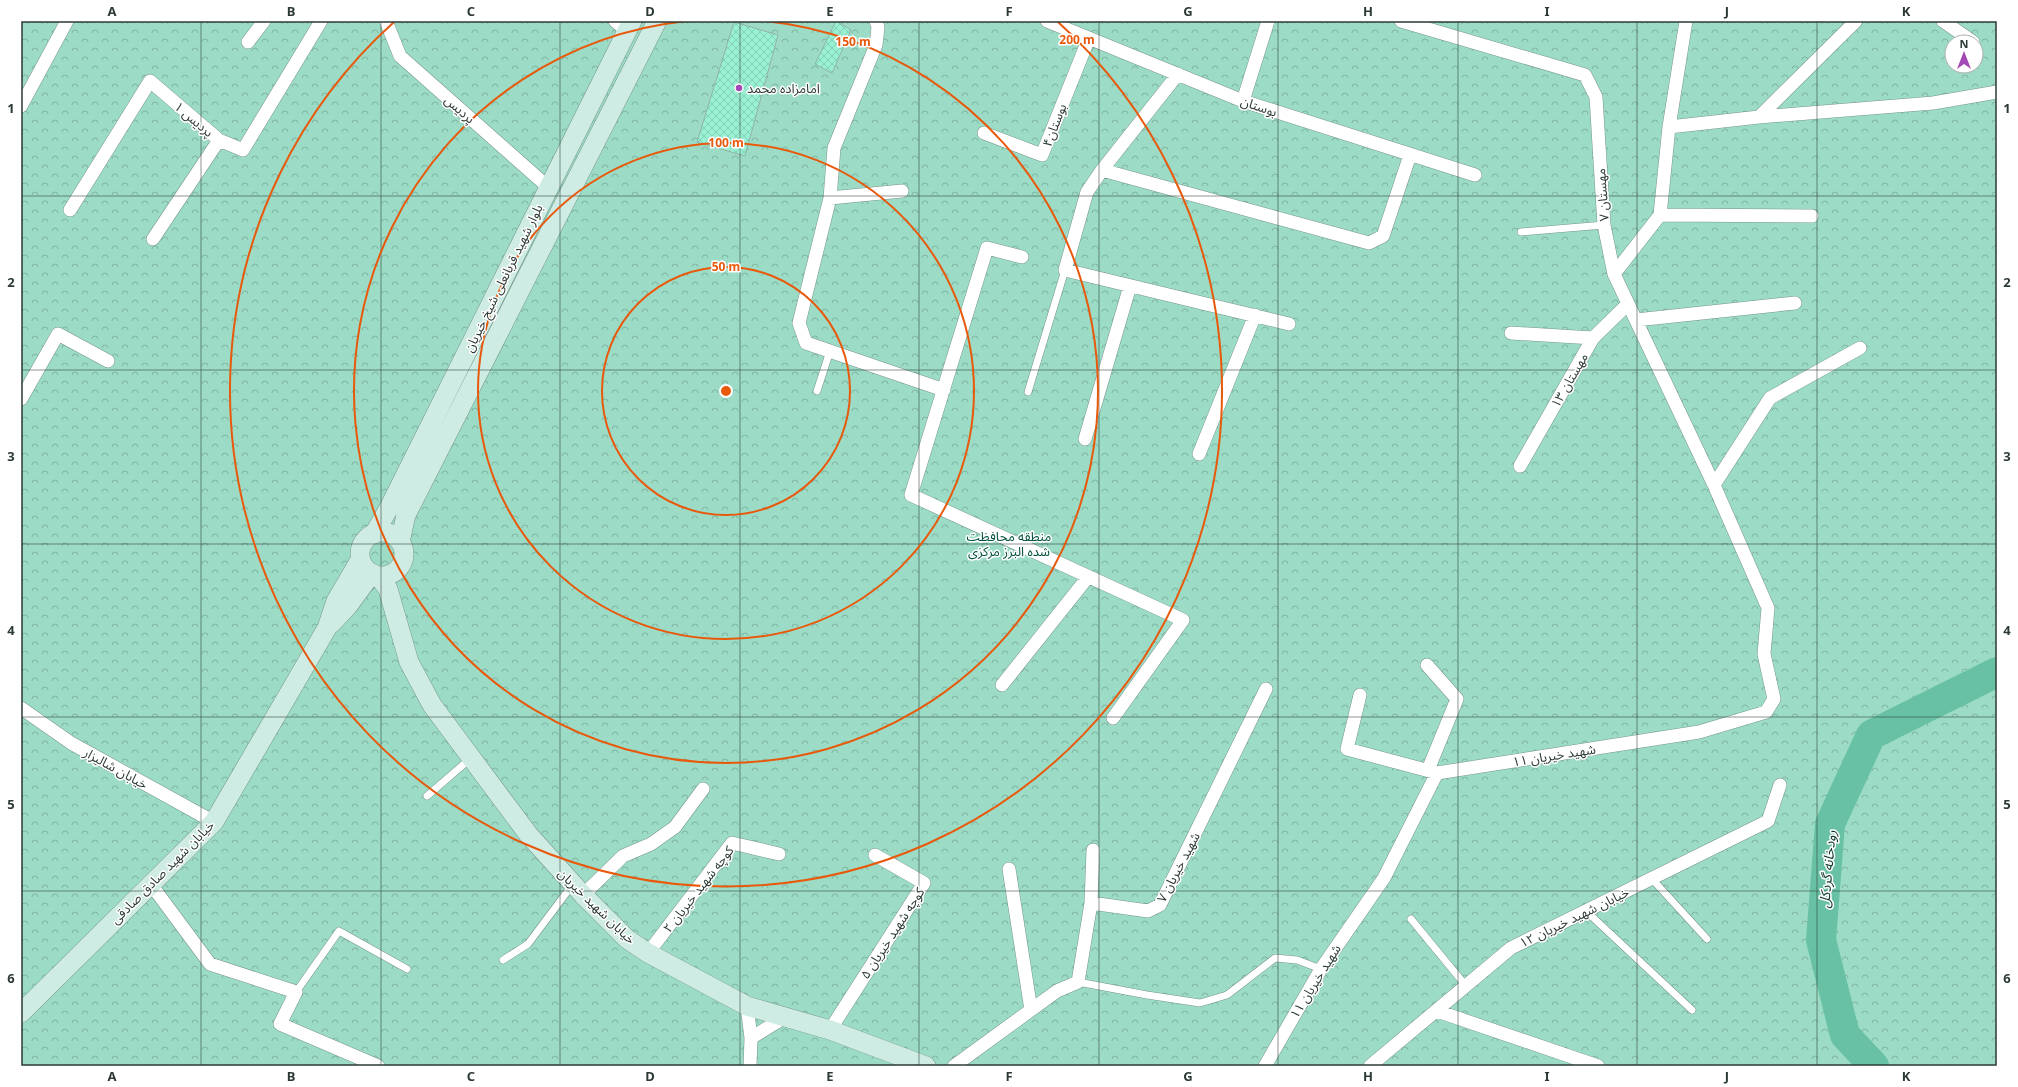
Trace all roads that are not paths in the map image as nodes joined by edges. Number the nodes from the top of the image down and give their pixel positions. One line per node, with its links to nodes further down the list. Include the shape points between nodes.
1 (67, 21): 21 (street)
2 (264, 21): 16 (street)
3 (321, 21): 25 (street, پردیس ۱, via 243,150)
4 (386, 21): 29 (street, پردیس, via 400,56)
5 (657, 21): 17 (street)
6 (876, 21): 31 (street, via 876,45 834,148)
7 (1048, 21): 15 (street, بوستان)
8 (1268, 21): 20 (street)
9 (1401, 21): 35 (street, مهستان ۷, via 1585,75 1596,97)
10 (1686, 21): 23 (street)
11 (1856, 21): 22 (street)
12 (1943, 21): 14 (street)
13 (625, 24): 17 (street); 29 (street, بلوار شهید قربانعلی شیخ خیریان)
14 (1962, 34)
15 (1089, 38): 18 (street, بوستان); 24 (street, بوستان۴, via 1042,155)
16 (248, 42)
17 (647, 42): 57 (street)
18 (1178, 74): 20 (street, بوستان); 27 (street)
19 (1997, 92): 22 (street, via 1933,103)
20 (1243, 101): 26 (street, بوستان)
21 (21, 106)
22 (1759, 117): 23 (street)
23 (1669, 127): 33 (street)
24 (984, 133)
25 (219, 140): 32 (street, پردیس ۱, via 150,81); 37 (street)
26 (1410, 154): 27 (street, via 1383,236 1369,243); 28 (street, بوستان)
27 (1102, 170): 39 (street, via 1087,192)
28 (1475, 175)
29 (548, 187): 56 (street, بلوار شهید قربانعلی شیخ خیریان)
30 (902, 191): 31 (street)
31 (830, 198): 50 (street, via 799,323 806,343)
32 (70, 210)
33 (1660, 215): 34 (street); 40 (street)
34 (1812, 216)
35 (1604, 226): 36 (lane); 40 (street, مهستان ۷)
36 (1521, 232)
37 (153, 239)
38 (1022, 257): 53 (street, via 988,248)
39 (1065, 270): 41 (street); 54 (lane)
40 (1614, 274): 43 (street, مهستان ۷)
41 (1130, 286): 44 (street); 58 (street)
42 (1795, 303): 45 (street)
43 (1628, 304): 45 (street, مهستان ۷); 48 (street, مهستان ۱۳)
44 (1255, 315): 46 (street); 59 (street)
45 (1636, 320): 61 (street, مهستان ۷)
46 (1289, 324)
47 (1511, 332): 48 (street)
48 (1592, 338): 60 (street, مهستان ۱۳)
49 (1860, 348): 61 (street, via 1770,398)
50 (830, 351): 52 (lane); 53 (street)
51 (108, 361): 55 (street, via 58,334)
52 (817, 390)
53 (944, 390): 66 (street, via 910,495)
54 (1028, 392)
55 (21, 399)
56 (440, 404): 57 (street); 62 (street, بلوار شهید قربانعلی شیخ خیریان)
57 (459, 413): 63 (street, via 406,515)
58 (1085, 439)
59 (1199, 454)
60 (1520, 466)
61 (1714, 485): 75 (street, شهید خیریان ۱۱, via 1768,608 1764,654 1774,699 1766,712 1699,732)
62 (374, 534): 63 (street, via 392,534); 65 (street, via 364,542 360,553)
63 (400, 542): 64 (street, via 404,556)
64 (402, 564): 65 (street, via 392,574); 67 (street)
65 (370, 570): 67 (street, via 388,589); 79 (street, خیابان شهید صادق صادقی, via 336,601 327,628)
66 (1088, 576): 69 (street); 73 (street, via 1183,620)
67 (400, 627): 74 (street, خیابان شهید خیریان, via 409,662 432,705)
68 (1427, 665): 75 (street, via 1457,700)
69 (1002, 685)
70 (1266, 689): 87 (street, شهید خیریان ۷, via 1160,905 1148,911)
71 (1360, 695): 75 (street, via 1347,749)
72 (21, 708): 79 (street, خیابان شالیزار, via 71,744)
73 (1113, 718)
74 (471, 758): 78 (lane); 86 (street, خیابان شهید خیریان, via 528,834)
75 (1432, 772): 94 (street, شهید خیریان ۱۱, via 1384,878)
76 (1780, 785): 84 (street, خیابان شهید خیریان ۱۲, via 1768,821)
77 (703, 789): 86 (street, via 675,827 651,844 622,856)
78 (426, 796)
79 (214, 822): 85 (street, خیابان شهید صادق صادقی)
80 (1093, 850): 87 (street)
81 (779, 854): 91 (street, کوچه شهید خیریان ۲, via 732,843)
82 (875, 855): 104 (street, کوچه شهید خیریان ۵, via 924,883)
83 (1009, 869): 99 (street)
84 (1652, 879): 88 (street, خیابان شهید خیریان ۱۲); 90 (lane)
85 (150, 883): 97 (street, via 210,964); 102 (street, خیابان شهید صادق صادقی)
86 (578, 890): 91 (street, خیابان شهید خیریان, via 627,939); 92 (lane, via 528,944)
87 (1091, 903): 95 (street)
88 (1586, 911): 96 (street, خیابان شهید خیریان ۱۲, via 1511,948); 100 (lane)
89 (1411, 919): 96 (lane)
90 (1706, 938)
91 (648, 953): 98 (street, خیابان شهید خیریان)
92 (503, 960)
93 (407, 968): 97 (lane, via 339,931)
94 (1321, 969): 95 (lane, via 1297,960 1275,958 1227,995 1200,1003); 110 (street, شهید خیریان ۱۱)
95 (1078, 982): 99 (street, via 1057,991)
96 (1466, 986): 101 (street, خیابان شهید خیریان ۱۲)
97 (296, 992): 106 (street, via 280,1024)
98 (747, 1006): 103 (street, خیابان شهید خیریان); 105 (street)
99 (1031, 1010): 109 (street)
100 (1692, 1010)
101 (1437, 1011): 111 (street, خیابان شهید خیریان ۱۲); 112 (street)
102 (21, 1013)
103 (785, 1018): 104 (street, خیابان شهید خیریان); 105 (street)
104 (830, 1030): 108 (street, خیابان شهید خیریان)
105 (751, 1038): 107 (street)
106 (378, 1066)
107 (750, 1066)
108 (926, 1066)
109 (954, 1066)
110 (1265, 1066)
111 (1370, 1066)
112 (1598, 1066)

